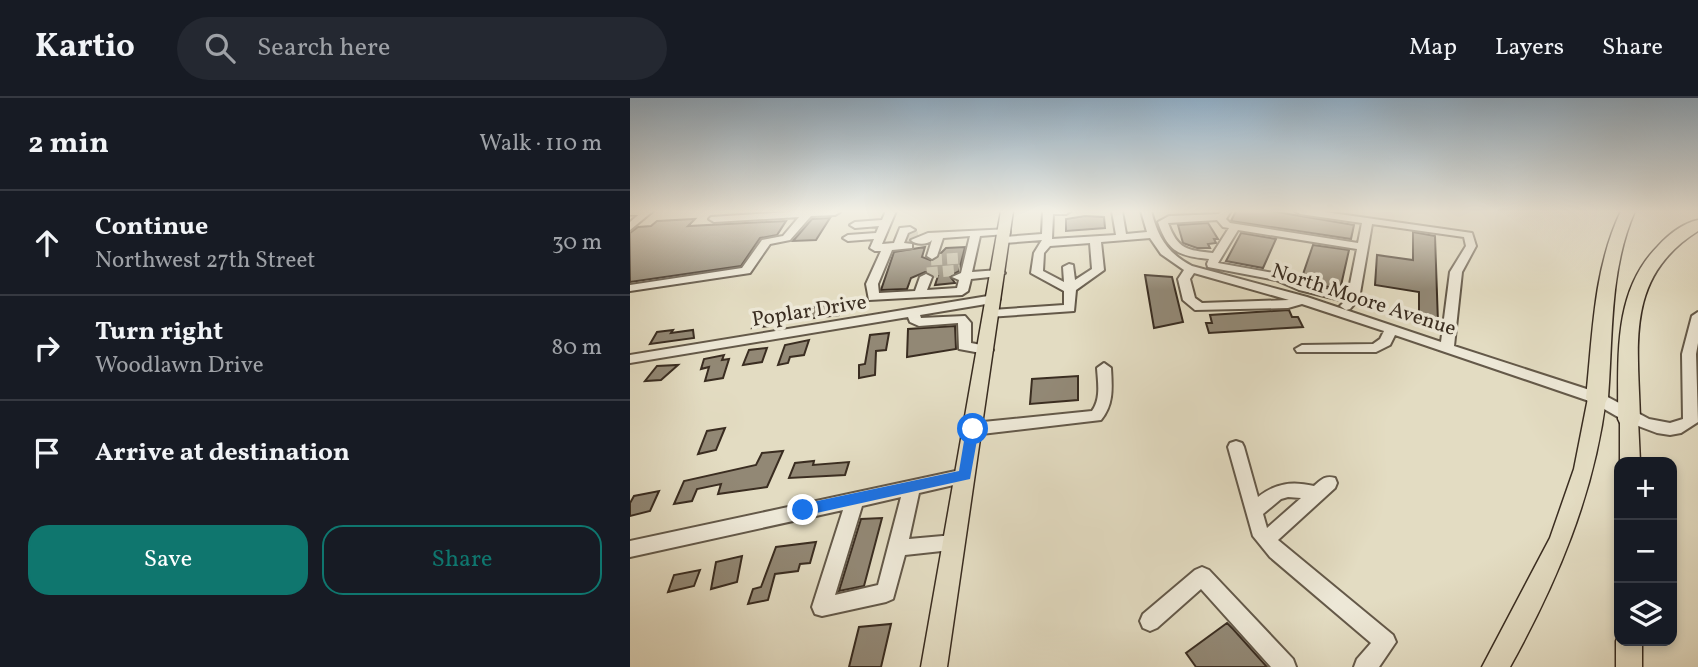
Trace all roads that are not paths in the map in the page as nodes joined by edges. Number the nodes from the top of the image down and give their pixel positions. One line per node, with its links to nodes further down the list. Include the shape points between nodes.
1 (913, 237): 23 (street); 31 (street, via 872,284 873,297)
2 (784, 238): 29 (street, via 766,242 746,271)
3 (848, 238): 4 (street)
4 (855, 238)
5 (879, 238): 6 (street, via 875,248)
6 (911, 238)
7 (974, 238): 24 (street)
8 (1005, 238): 27 (main road)
9 (1026, 238): 20 (street)
10 (1114, 238): 19 (street)
11 (1157, 238): 26 (street, North Moore Avenue, via 1165,254)
12 (1168, 238): 25 (street, via 1175,248)
13 (1228, 238): 25 (street)
14 (1302, 238): 22 (street)
15 (1365, 238): 22 (street)
16 (1470, 238): 40 (street, via 1471,246 1456,272)
17 (1618, 238): 45 (highway, via 1609,265)
18 (1678, 238): 47 (highway, via 1661,249 1635,291)
19 (1095, 239): 21 (street); 30 (street, via 1098,270)
20 (1047, 240): 21 (street); 30 (street, via 1039,253 1037,273)
21 (1069, 241): 30 (street)
22 (1363, 247): 32 (street)
23 (937, 254)
24 (965, 264): 27 (street); 31 (street, via 962,291)
25 (1212, 266): 26 (street, North Moore Avenue); 32 (street, via 1279,277 1303,288); 33 (street, North Moore Avenue)
26 (1191, 269): 33 (street, via 1184,279 1189,300 1203,308)
27 (999, 270): 34 (main road)
28 (929, 278): 31 (street)
29 (630, 288)
30 (1070, 289): 34 (street, Poplar Drive, via 1070,308)
31 (920, 294)
32 (1353, 299): 36 (street)
33 (1303, 300): 36 (street, North Moore Avenue)
34 (993, 307): 35 (street, Poplar Drive); 42 (main road)
35 (913, 312): 42 (street, via 919,322 961,319 965,323 964,346); 43 (street, Poplar Drive)
36 (1341, 312): 38 (street, North Moore Avenue)
37 (1698, 316): 39 (street)
38 (1392, 329): 40 (street, North Moore Avenue); 41 (street, via 1376,348)
39 (1694, 342): 46 (street, via 1688,365)
40 (1447, 348): 45 (street, North Moore Avenue)
41 (1302, 349)
42 (986, 350): 48 (main road)
43 (630, 359)
44 (1104, 368): 48 (street, via 1103,407 1096,416)
45 (1597, 398): 47 (street, North Moore Avenue); 64 (main road, via 1594,434 1565,528)
46 (1694, 415): 47 (street, via 1688,424 1674,428)
47 (1629, 419): 50 (main road)
48 (973, 429): 51 (main road)
49 (1236, 447): 54 (street)
50 (1630, 457)
51 (965, 475): 52 (street); 56 (main road)
52 (912, 486): 53 (street); 57 (street)
53 (855, 499): 57 (street, via 821,607 886,593); 58 (street)
54 (1253, 512): 55 (street); 55 (street, via 1278,490 1323,488)
55 (1266, 540): 63 (street, via 1385,642)
56 (954, 543): 57 (street); 61 (main road)
57 (898, 548)
58 (630, 550)
59 (1150, 621): 62 (street, via 1202,576)
60 (1629, 646): 65 (main road)
61 (934, 667)
62 (1285, 667)
63 (1365, 667)
64 (1495, 667)
65 (1629, 667)

